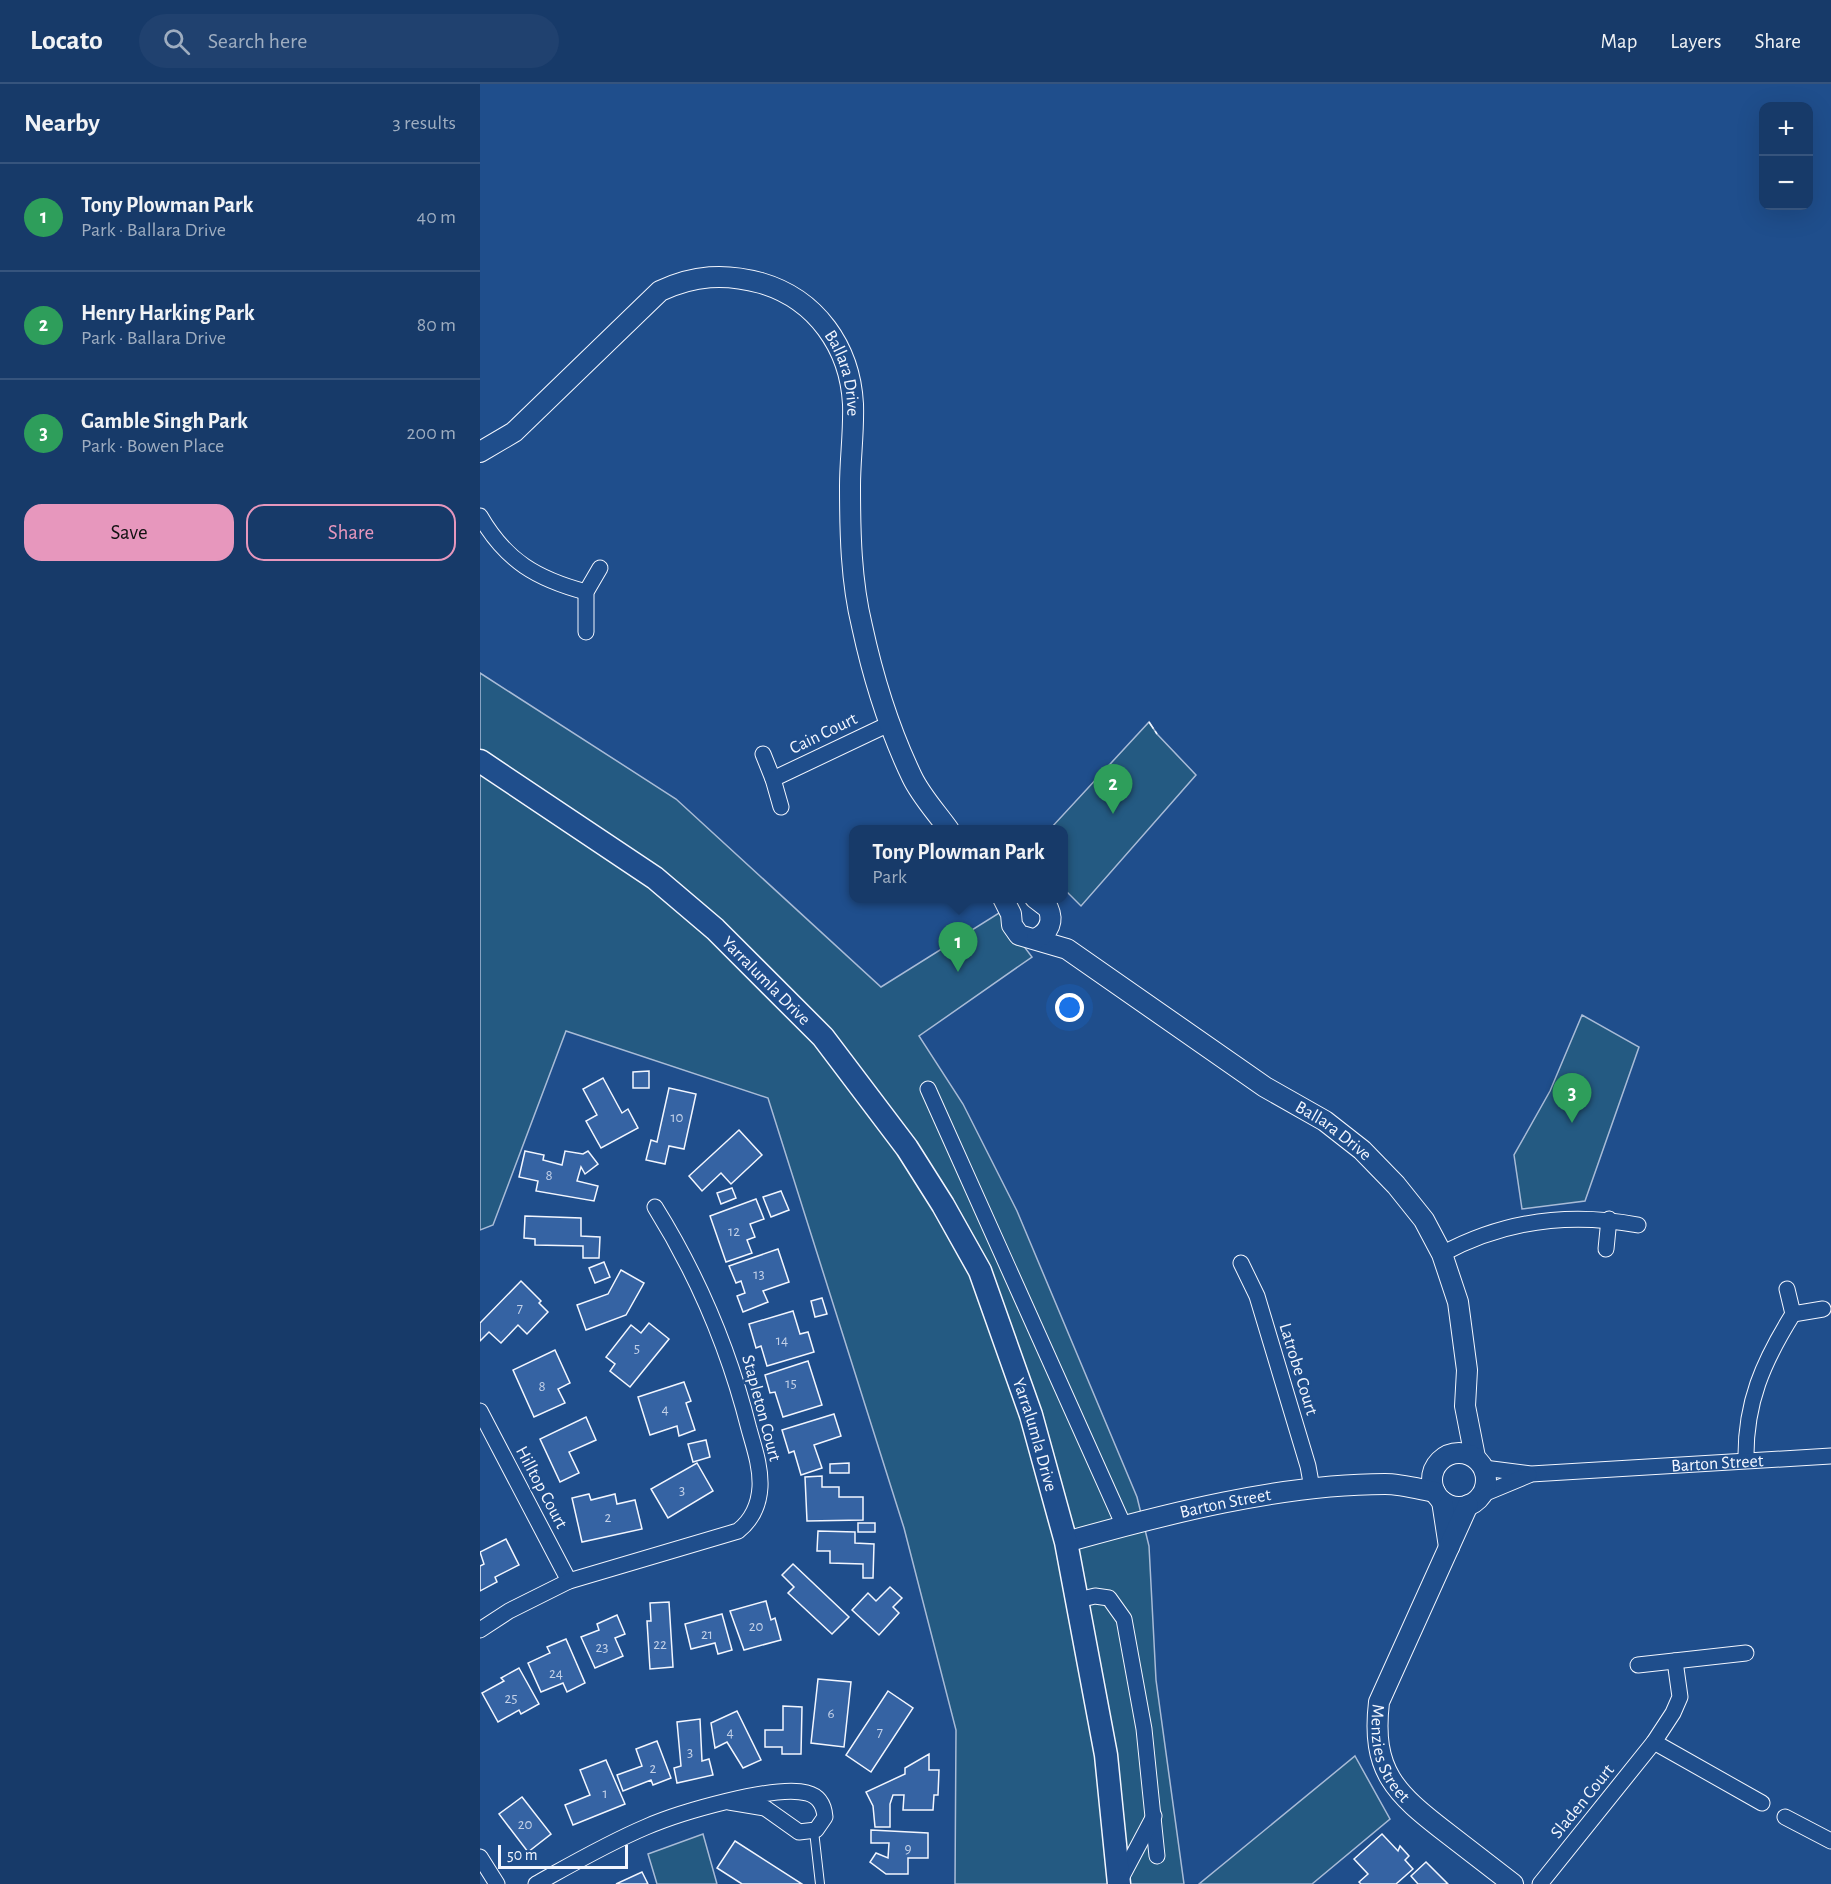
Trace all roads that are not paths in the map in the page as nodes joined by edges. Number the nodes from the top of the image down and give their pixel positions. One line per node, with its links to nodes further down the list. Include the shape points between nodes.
1 (480, 452): 6 (street, Ballara Drive, via 514,432 660,291 680,281 702,276 750,279 794,295 829,328 845,367 853,403 850,546 862,626)
2 (480, 516): 4 (street, via 514,560 540,576)
3 (600, 567): 4 (street)
4 (586, 592): 5 (street)
5 (586, 632)
6 (891, 723): 9 (street, Cain Court); 11 (street, Ballara Drive, via 913,779)
7 (763, 754): 9 (street)
8 (480, 761): 24 (main road, Yarralumla Drive, via 655,878 715,929 823,1037 907,1148)
9 (773, 779): 10 (street)
10 (782, 807)
11 (945, 825)
12 (1042, 903): 14 (street, Ballara Drive, via 1048,908)
13 (1007, 906): 15 (street, Ballara Drive, via 1012,926 1019,935)
14 (1051, 919): 15 (street, via 1047,931); 16 (street, Ballara Drive)
15 (1036, 938): 16 (street, Ballara Drive)
16 (1067, 949): 22 (street, Ballara Drive, via 1265,1087 1325,1121 1362,1150 1424,1220)
17 (928, 1089): 25 (street, Yarralumla Drive)
18 (655, 1207): 43 (street, Stapleton Court, via 710,1308 738,1386 759,1470 758,1502 752,1516 738,1531)
19 (1609, 1219): 20 (street); 21 (street); 22 (street, via 1514,1224)
20 (1638, 1224)
21 (1606, 1249)
22 (1442, 1254): 29 (street, Ballara Drive, via 1458,1302 1464,1339)
23 (1241, 1263): 37 (street, Latrobe Court, via 1258,1300)
24 (980, 1271): 25 (street); 41 (main road, Yarralumla Drive, via 1031,1415)
25 (1012, 1275): 40 (street, Yarralumla Drive)
26 (1787, 1289): 28 (street)
27 (1824, 1309): 28 (street)
28 (1793, 1314): 33 (street, via 1757,1383 1748,1411)
29 (1465, 1406): 32 (street, Ballara Drive); 34 (street, Ballara Drive)
30 (480, 1411): 43 (street, Hilltop Court)
31 (1831, 1456): 33 (street, Barton Street)
32 (1442, 1460): 34 (street, via 1467,1453); 36 (street, Barton Street); 38 (street, via 1432,1474)
33 (1746, 1460): 35 (street, Barton Street)
34 (1479, 1463): 35 (street, Barton Street); 39 (street, via 1485,1487)
35 (1531, 1474): 39 (street, Barton Street)
36 (1387, 1484): 37 (street, Barton Street); 38 (street, Barton Street)
37 (1312, 1488): 40 (street, Barton Street)
38 (1438, 1496): 39 (street, via 1450,1505); 42 (street)
39 (1474, 1500): 42 (street, Menzies Street)
40 (1124, 1526): 41 (street, Barton Street)
41 (1066, 1542): 44 (main road, Yarralumla Drive)
42 (1449, 1547): 62 (street, Menzies Street, via 1379,1702 1378,1743 1390,1779 1410,1804)
43 (568, 1581): 45 (street, Stapleton Court)
44 (1078, 1600): 52 (street, via 1109,1598 1124,1619 1144,1729); 58 (main road, Yarralumla Drive, via 1106,1755)
45 (480, 1630)
46 (1746, 1653): 47 (street)
47 (1675, 1661): 48 (street); 49 (street, Sladen Court, via 1680,1697)
48 (1638, 1665)
49 (1654, 1742): 51 (street); 63 (street, Sladen Court)
50 (729, 1802): 54 (street, via 770,1811 796,1831); 54 (street, via 808,1793 818,1798 824,1810 824,1822); 60 (street, via 681,1813 644,1828)
51 (1762, 1803)
52 (1154, 1816): 56 (street); 58 (street, Yarralumla Drive)
53 (1785, 1817): 55 (street)
54 (814, 1831): 61 (lane)
55 (1831, 1841)
56 (1157, 1856)
57 (480, 1857): 59 (street)
58 (1119, 1883)
59 (497, 1884)
60 (536, 1884)
61 (820, 1884)
62 (1513, 1884)
63 (1540, 1884)

